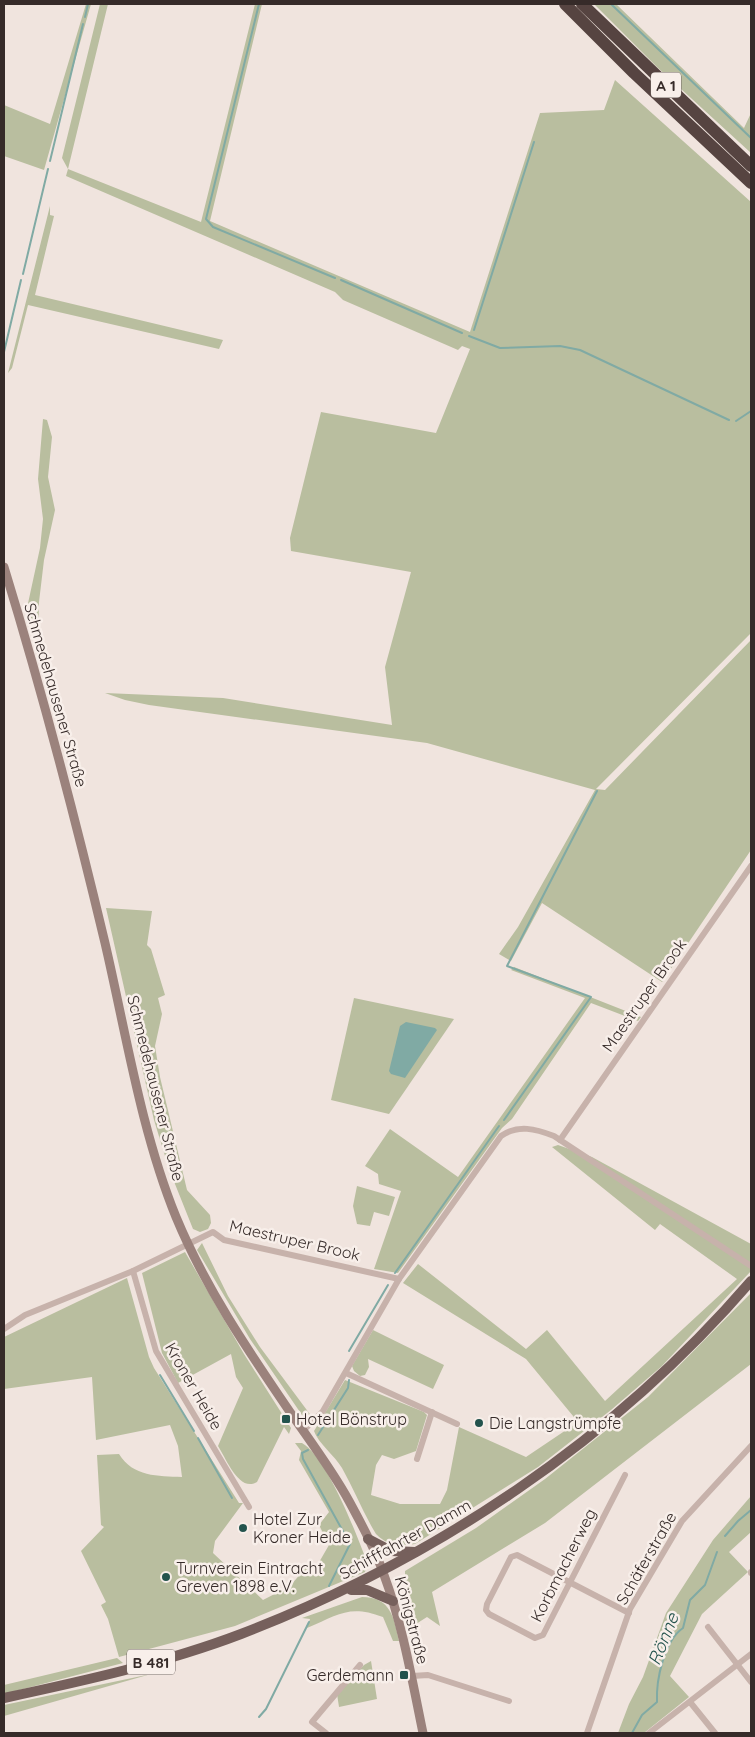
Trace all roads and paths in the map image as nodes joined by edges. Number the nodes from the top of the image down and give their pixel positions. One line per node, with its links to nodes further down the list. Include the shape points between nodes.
1 (564, 4): 4 (highway, A 1)
2 (582, 4): 3 (highway, A 1)
3 (751, 166)
4 (751, 183)
5 (4, 567): 8 (main road, Schmedehausener Straße, via 76,823 149,1132 167,1191)
6 (751, 866): 7 (street, Maestruper Brook)
7 (560, 1140): 9 (street); 11 (street, via 542,1131 518,1128 501,1136)
8 (189, 1246): 10 (street); 11 (street, Maestruper Brook, via 213,1232 224,1240); 17 (main road, Schmedehausener Straße, via 229,1321)
9 (751, 1266)
10 (134, 1271): 13 (street, via 25,1315); 21 (street, Kroner Heide, via 156,1351)
11 (399, 1279): 14 (street)
12 (751, 1281): 23 (main road, Schifffahrter Damm / B 481, via 672,1364 606,1423 540,1475)
13 (4, 1329)
14 (346, 1373): 15 (street); 17 (street, via 323,1411)
15 (432, 1412): 16 (street); 19 (street)
16 (457, 1424)
17 (303, 1431): 22 (main road, Schmedehausener Straße, via 347,1498)
18 (751, 1446): 28 (street, Schäferstraße, via 682,1522)
19 (417, 1459)
20 (625, 1475): 25 (street, Korbmacherweg)
21 (249, 1507)
22 (368, 1539): 23 (main road, via 391,1551); 24 (main road, Schmedehausener Straße)
23 (416, 1552): 24 (main road, Schifffahrter Damm / B 481)
24 (384, 1572): 26 (main road, Schifffahrter Damm / B 481); 27 (main road, Königstraße)
25 (570, 1583): 25 (street, Korbmacherweg, via 543,1636 535,1638 486,1610 507,1564 514,1556); 28 (street)
26 (345, 1590): 27 (main road, B 481, via 367,1590); 35 (main road, Schifffahrter Damm / B 481, via 238,1635 78,1682)
27 (393, 1601): 33 (main road, Königstraße)
28 (629, 1613): 40 (street, Schäferstraße)
29 (708, 1627): 31 (street)
30 (751, 1654): 31 (street)
31 (737, 1664): 34 (street); 37 (street)
32 (360, 1665): 38 (street, via 312,1722)
33 (412, 1676): 36 (street, Königstraße, via 428,1675); 39 (main road, Königstraße)
34 (751, 1682)
35 (4, 1698)
36 (509, 1701)
37 (690, 1702): 41 (street); 42 (street)
38 (326, 1733)
39 (423, 1733)
40 (587, 1733)
41 (649, 1733)
42 (715, 1733)

